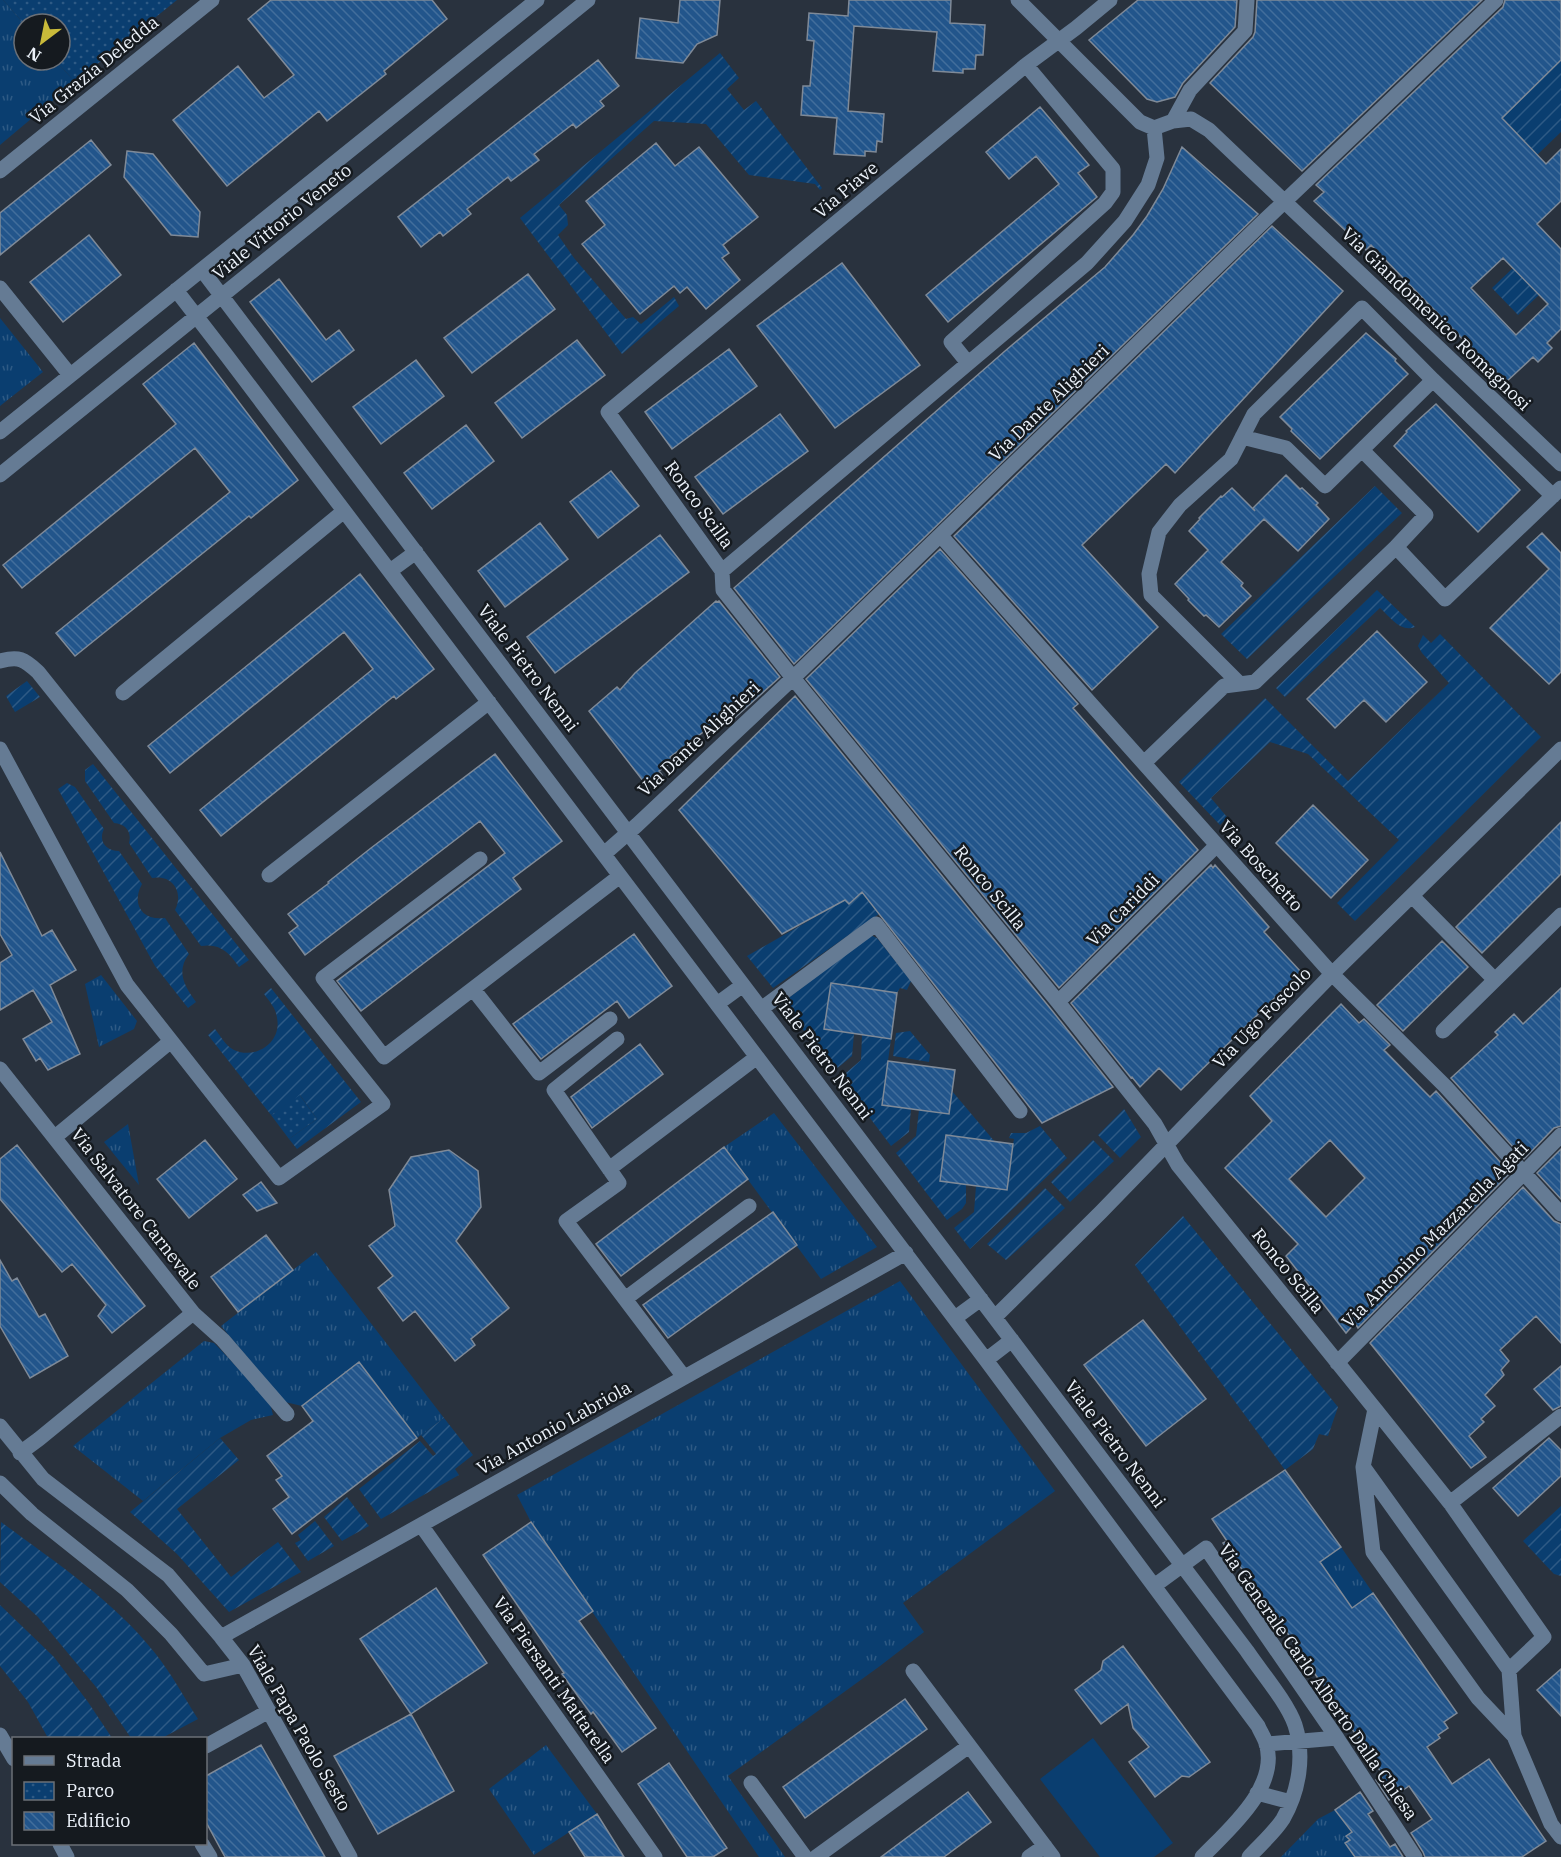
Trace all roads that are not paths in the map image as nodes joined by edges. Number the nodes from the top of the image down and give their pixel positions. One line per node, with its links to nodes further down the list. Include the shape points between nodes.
1 (212, 0): 12 (street, Via Grazia Deledda)
2 (537, 0): 14 (street, Viale Vittorio Veneto)
3 (588, 0): 17 (street, Viale Vittorio Veneto)
4 (1018, 0): 8 (street)
5 (1110, 0): 8 (street, Via Piave)
6 (1247, 0): 10 (street, via 1245,31 1190,90)
7 (1496, 0): 13 (street, Via Dante Alighieri)
8 (1059, 41): 9 (street, Via Piave); 11 (street, via 1140,122)
9 (1026, 65): 19 (street, via 1113,169 1113,192 951,342); 22 (street, Via Piave)
10 (1173, 121): 11 (street); 13 (street, Via Giandomenico Romagnosi, via 1191,119 1209,130)
11 (1154, 128): 19 (street, via 1157,158 1148,185 1125,221 1087,262)
12 (0, 171)
13 (1285, 202): 26 (street, Via Giandomenico Romagnosi); 30 (street, Via Dante Alighieri)
14 (202, 270): 16 (street, Viale Vittorio Veneto); 17 (street, Viale Pietro Nenni)
15 (0, 288): 20 (street)
16 (176, 290): 18 (street); 20 (street, Viale Vittorio Veneto)
17 (222, 296): 18 (street, Viale Vittorio Veneto); 32 (street, Viale Pietro Nenni)
18 (196, 316): 27 (street, Viale Vittorio Veneto); 29 (street)
19 (968, 363): 34 (street)
20 (70, 375): 23 (street, Viale Vittorio Veneto)
21 (1433, 380): 24 (street, via 1362,308 1254,414); 25 (street); 28 (street)
22 (608, 412): 34 (street, Ronco Scilla)
23 (0, 432)
24 (1242, 436): 25 (street, via 1286,448 1325,486); 37 (street, via 1231,459 1180,505 1159,532 1149,573 1151,595)
25 (1362, 450): 31 (street, via 1426,515)
26 (1561, 464)
27 (0, 475)
28 (1557, 492): 31 (street, via 1445,599)
29 (344, 511): 33 (street); 38 (street)
30 (941, 536): 36 (street, Via Dante Alighieri); 42 (street, Via Boschetto)
31 (1396, 547): 37 (street, via 1256,682)
32 (416, 552): 33 (street); 43 (street, Viale Pietro Nenni)
33 (390, 571): 39 (street)
34 (722, 571): 36 (street, Ronco Scilla, via 723,590)
35 (0, 661): 61 (street, via 13,657 26,661 38,672 383,1104 279,1178)
36 (792, 678): 43 (street, Via Dante Alighieri); 55 (street, Ronco Scilla)
37 (1240, 684): 42 (street, via 1224,686)
38 (123, 693)
39 (489, 702): 45 (street); 47 (street)
40 (0, 749): 61 (street, via 127,985)
41 (1561, 749): 49 (street, Via Ugo Foscolo)
42 (1144, 764): 44 (street, Via Boschetto)
43 (628, 833): 45 (street, Via Dante Alighieri); 53 (street, Viale Pietro Nenni)
44 (1216, 846): 51 (street, Via Boschetto); 55 (street, Via Cariddi)
45 (604, 854): 48 (street)
46 (480, 859): 54 (street, via 323,978 384,1057)
47 (269, 875)
48 (620, 876): 54 (street); 56 (street)
49 (1412, 896): 51 (street, Via Ugo Foscolo); 52 (street)
50 (1561, 915): 52 (street)
51 (1332, 974): 67 (street, Via Ugo Foscolo); 69 (street, Via Boschetto, via 1446,1087)
52 (1495, 980): 59 (street)
53 (743, 985): 56 (street); 57 (street, Viale Pietro Nenni)
54 (473, 989): 58 (street, via 539,1073)
55 (1058, 1002): 67 (street, Ronco Scilla, via 1155,1124)
56 (717, 1004): 62 (street)
57 (761, 1009): 64 (street, via 876,924); 74 (street, Viale Pietro Nenni)
58 (610, 1020)
59 (1443, 1031)
60 (617, 1039): 68 (street, via 554,1090)
61 (171, 1041): 66 (street)
62 (757, 1057): 68 (street); 72 (street)
63 (0, 1069): 66 (street, Via Salvatore Carnevale)
64 (1020, 1111)
65 (1561, 1135): 69 (street, Via Antonino Mazzarella Agati)
66 (55, 1137): 75 (street, Via Salvatore Carnevale)
67 (1166, 1145): 76 (street, Via Ugo Foscolo); 80 (street, Ronco Scilla)
68 (609, 1169): 73 (street, via 619,1183 566,1221)
69 (1524, 1173): 71 (street, Via Boschetto); 80 (street, Via Antonino Mazzarella Agati)
70 (749, 1206): 73 (street)
71 (1561, 1214)
72 (906, 1253): 77 (street); 81 (street, Via Antonio Labriola)
73 (625, 1299): 81 (street)
74 (981, 1299): 76 (street, Viale Pietro Nenni); 77 (street)
75 (193, 1313): 83 (street, via 223,1340); 86 (street, Via Salvatore Carnevale)
76 (995, 1317): 78 (street, Viale Pietro Nenni)
77 (955, 1318): 79 (street)
78 (1012, 1340): 79 (street); 91 (street, Viale Pietro Nenni)
79 (986, 1360): 92 (street)
80 (1337, 1363): 82 (street, Ronco Scilla)
81 (684, 1377): 90 (street, Via Antonio Labriola)
82 (1375, 1409): 87 (street); 89 (street, Ronco Scilla)
83 (287, 1414)
84 (1561, 1416): 89 (street)
85 (0, 1426): 86 (street, Viale Papa Paolo Sesto)
86 (20, 1452): 93 (street, Viale Papa Paolo Sesto, via 43,1479 168,1575)
87 (1363, 1467): 95 (street); 99 (street, via 1373,1552 1478,1698)
88 (0, 1483): 94 (street, via 32,1514 127,1590 204,1674)
89 (1450, 1503): 95 (street, Ronco Scilla, via 1544,1637)
90 (421, 1525): 93 (street, Via Antonio Labriola); 113 (street, Via Piersanti Mattarella)
91 (1182, 1565): 92 (street); 100 (street, Via Generale Carlo Alberto Dalla Chiesa, via 1206,1548); 101 (street, Viale Pietro Nenni, via 1284,1704 1295,1724)
92 (1154, 1586): 102 (street, via 1258,1726)
93 (221, 1637): 94 (street, Viale Papa Paolo Sesto)
94 (243, 1665): 97 (street, Viale Papa Paolo Sesto)
95 (1509, 1670): 99 (street)
96 (913, 1671): 104 (street)
97 (269, 1711): 103 (street); 112 (street, Viale Papa Paolo Sesto)
98 (0, 1735): 105 (street)
99 (1514, 1736): 109 (street)
100 (1337, 1738): 101 (street); 119 (street, Via Generale Carlo Alberto Dalla Chiesa)
101 (1299, 1743): 102 (street); 108 (street, Viale Pietro Nenni, via 1300,1764)
102 (1266, 1744): 107 (street, via 1268,1761)
103 (207, 1745)
104 (969, 1746): 111 (street); 115 (street)
105 (12, 1756)
106 (752, 1783): 114 (street)
107 (1257, 1793): 108 (street); 117 (street, via 1246,1811)
108 (1291, 1802): 118 (street, Viale Pietro Nenni, via 1282,1820)
109 (1556, 1822): 110 (street)
110 (1561, 1837)
111 (1049, 1852): 116 (street)
112 (350, 1857)
113 (655, 1857)
114 (805, 1857)
115 (816, 1857)
116 (1029, 1857)
117 (1202, 1857)
118 (1249, 1857)
119 (1415, 1857)

